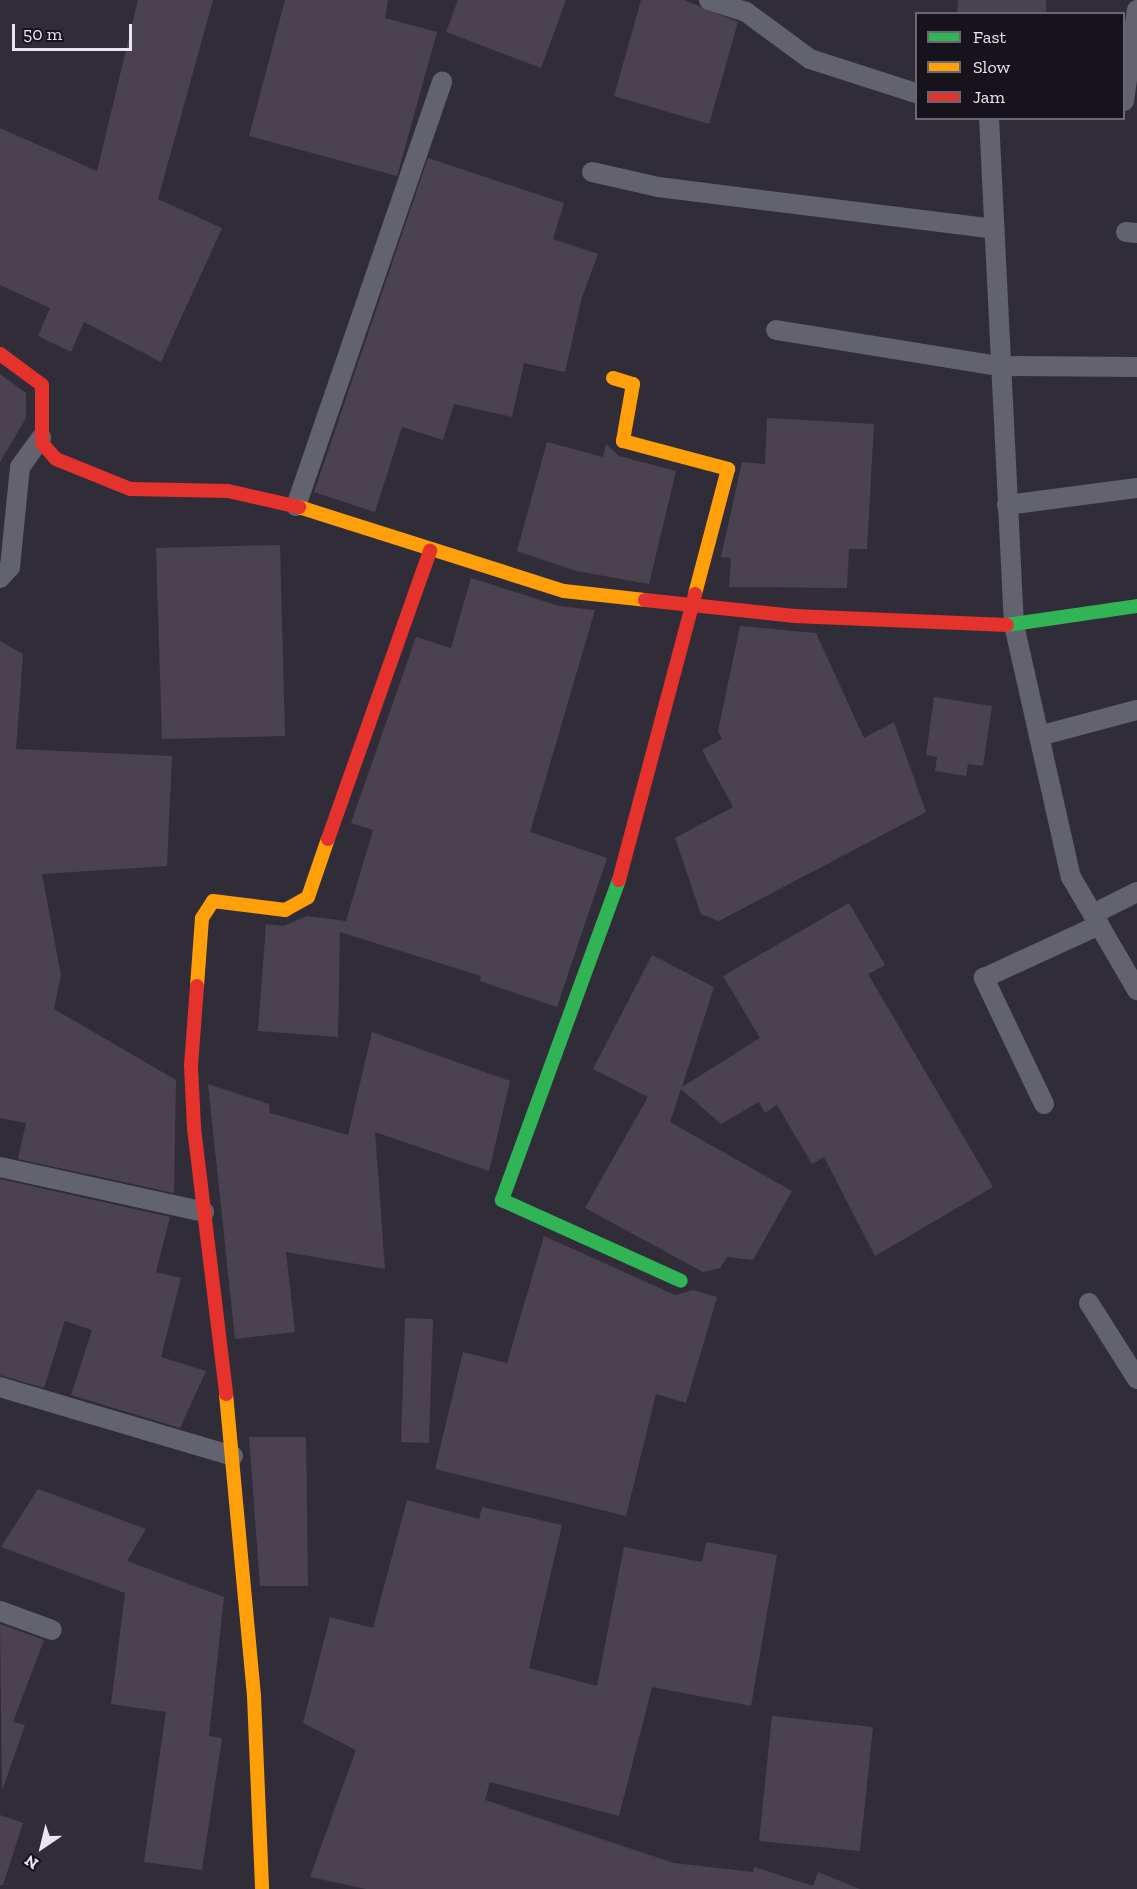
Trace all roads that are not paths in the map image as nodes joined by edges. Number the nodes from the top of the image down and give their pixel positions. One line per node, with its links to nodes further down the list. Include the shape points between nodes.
1 (709, 0): 4 (street, via 746,12 810,59)
2 (1137, 10): 5 (street)
3 (442, 81): 17 (street)
4 (915, 93)
5 (1125, 94)
6 (989, 120): 8 (street)
7 (592, 172): 8 (street, via 658,187)
8 (994, 229): 11 (street)
9 (776, 330): 11 (street)
10 (0, 354): 14 (street, via 42,385)
11 (999, 366): 12 (street); 16 (street)
12 (1137, 367)
13 (613, 378): 21 (street, via 633,384 623,441 728,469)
14 (41, 438): 17 (street, via 56,459 130,489 228,490); 19 (street, via 20,467 10,567)
15 (1137, 488): 16 (street)
16 (1007, 505): 22 (street)
17 (296, 506): 18 (street)
18 (430, 550): 21 (street, via 564,591); 30 (street, via 308,897 288,909 222,900 204,911 191,1066)
19 (0, 578)
20 (1137, 606): 22 (street)
21 (691, 608): 22 (street); 31 (street, via 614,902 502,1200)
22 (1014, 625): 24 (street)
23 (1137, 710): 24 (street)
24 (1039, 736): 26 (street, via 1071,877)
25 (1137, 892): 26 (street)
26 (1096, 919): 27 (street); 28 (street, via 984,978)
27 (1137, 990)
28 (1044, 1104)
29 (0, 1167): 30 (street)
30 (204, 1212): 35 (street)
31 (681, 1281)
32 (1089, 1303): 33 (street)
33 (1137, 1379)
34 (0, 1387): 35 (street)
35 (233, 1456): 38 (street, via 254,1696)
36 (0, 1611): 37 (street)
37 (52, 1630)
38 (262, 1889)

